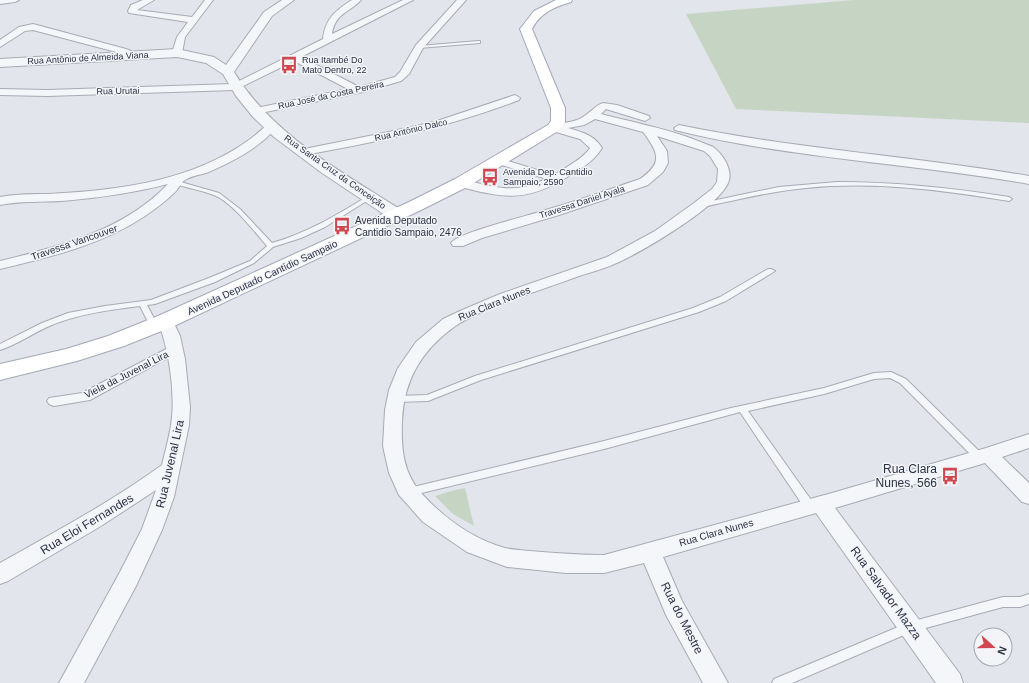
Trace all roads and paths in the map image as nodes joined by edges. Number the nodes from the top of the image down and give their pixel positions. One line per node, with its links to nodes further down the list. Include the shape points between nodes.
1 (15, 0): 9 (street)
2 (150, 0): 10 (street, via 134,7 132,11)
3 (209, 0): 10 (street)
4 (289, 0): 19 (street, via 268,14)
5 (357, 0): 11 (street, via 332,19 327,29)
6 (409, 0): 11 (street)
7 (462, 0): 14 (street, Rua José da Costa Pereira)
8 (568, 0): 26 (main road, via 540,11 532,18 526,29 558,108)
9 (0, 2)
10 (192, 20): 15 (street, via 181,37)
11 (327, 40): 17 (street)
12 (478, 42): 14 (lane)
13 (0, 44): 16 (street, via 22,29 38,27 123,51 128,53)
14 (419, 47): 21 (street, Rua José da Costa Pereira, via 404,74 398,79)
15 (177, 52): 16 (street, Rua Antônio de Almeida Viana); 19 (street, Rua Antônio de Almeida Viana, via 210,60)
16 (129, 57): 18 (street, Rua Antônio de Almeida Viana)
17 (294, 57): 20 (street); 21 (street)
18 (0, 63)
19 (228, 72): 20 (street, Rua Santa Cruz da Conceição)
20 (235, 86): 22 (street, Rua Urutai, via 189,90); 24 (street, Rua Santa Cruz da Conceição)
21 (358, 90): 24 (street, Rua José da Costa Pereira)
22 (0, 92)
23 (515, 98): 29 (street, Rua Antônio Dalco, via 461,118)
24 (256, 111): 27 (street, Rua Santa Cruz da Conceição)
25 (592, 115): 26 (street, Avenida Deputado Cantídio Sampaio, via 580,123); 28 (street, Rua Clara Nunes); 33 (street, Avenida Deputado Cantídio Sampaio, via 603,106 612,107 673,126 752,143 817,153 959,168)
26 (556, 122): 30 (main road, Avenida Deputado Cantídio Sampaio); 31 (street, via 593,143 596,148 585,160)
27 (271, 127): 29 (street, Rua Santa Cruz da Conceição); 32 (street, via 254,142 224,160)
28 (647, 129): 38 (street, Rua Clara Nunes, via 696,144 718,159 724,169 723,182 716,192); 40 (street, Travessa Daniel Ayala, via 662,153 662,164 656,173 644,182)
29 (304, 152): 35 (street, Rua Santa Cruz da Conceição)
30 (498, 161): 31 (street); 34 (main road, Avenida Deputado Cantídio Sampaio)
31 (557, 179): 34 (street, via 545,186 518,194)
32 (178, 180): 37 (street, via 96,194); 41 (lane, via 217,194 226,200); 42 (street, Travessa Vancouver, via 169,191 118,227 51,251)
33 (1029, 180)
34 (461, 183): 39 (main road, Avenida Deputado Cantídio Sampaio)
35 (370, 197): 39 (street, Rua Santa Cruz da Conceição); 41 (lane, via 312,232)
36 (1009, 200): 38 (lane, via 912,186 854,184 778,190)
37 (0, 201)
38 (699, 206): 49 (street, Rua Clara Nunes, via 660,234 612,260 491,303 449,323 432,336 412,359 404,372)
39 (397, 215): 45 (main road, Avenida Deputado Cantídio Sampaio)
40 (458, 243)
41 (271, 246): 44 (lane, via 252,262 235,271)
42 (0, 265)
43 (771, 271): 49 (lane, via 723,299 696,310 478,378 428,398)
44 (143, 304): 45 (lane); 46 (lane, via 105,308 74,315 45,325)
45 (160, 323): 47 (street, Rua Juvenal Lira, via 172,336); 48 (main road, Avenida Deputado Cantídio Sampaio, via 70,356)
46 (0, 347)
47 (174, 350): 50 (street, Viela da Juvenal Lira, via 85,397); 54 (street, Rua Juvenal Lira, via 182,407)
48 (0, 372)
49 (396, 399): 55 (street, Rua Clara Nunes, via 392,446 399,473)
50 (54, 401)
51 (742, 409): 53 (lane, via 874,376 896,376); 55 (lane); 57 (lane)
52 (1029, 441): 53 (street, Rua Clara Nunes)
53 (983, 456): 56 (street); 57 (street, Rua Clara Nunes)
54 (171, 468): 59 (street, Rua Eloi Fernandes, via 94,520); 62 (street, Rua Juvenal Lira, via 152,530)
55 (409, 492): 58 (street, Rua Clara Nunes, via 430,516 449,530 474,546 507,558 566,564 604,564)
56 (1029, 496)
57 (816, 506): 58 (street, Rua Clara Nunes); 61 (street, Rua Salvador Mazza)
58 (650, 552): 63 (street, Rua do Mestre, via 674,608)
59 (0, 574)
60 (1029, 599): 61 (lane, via 1003,602)
61 (910, 627): 64 (lane); 65 (street, Rua Salvador Mazza)
62 (71, 683)
63 (716, 683)
64 (778, 683)
65 (951, 683)

